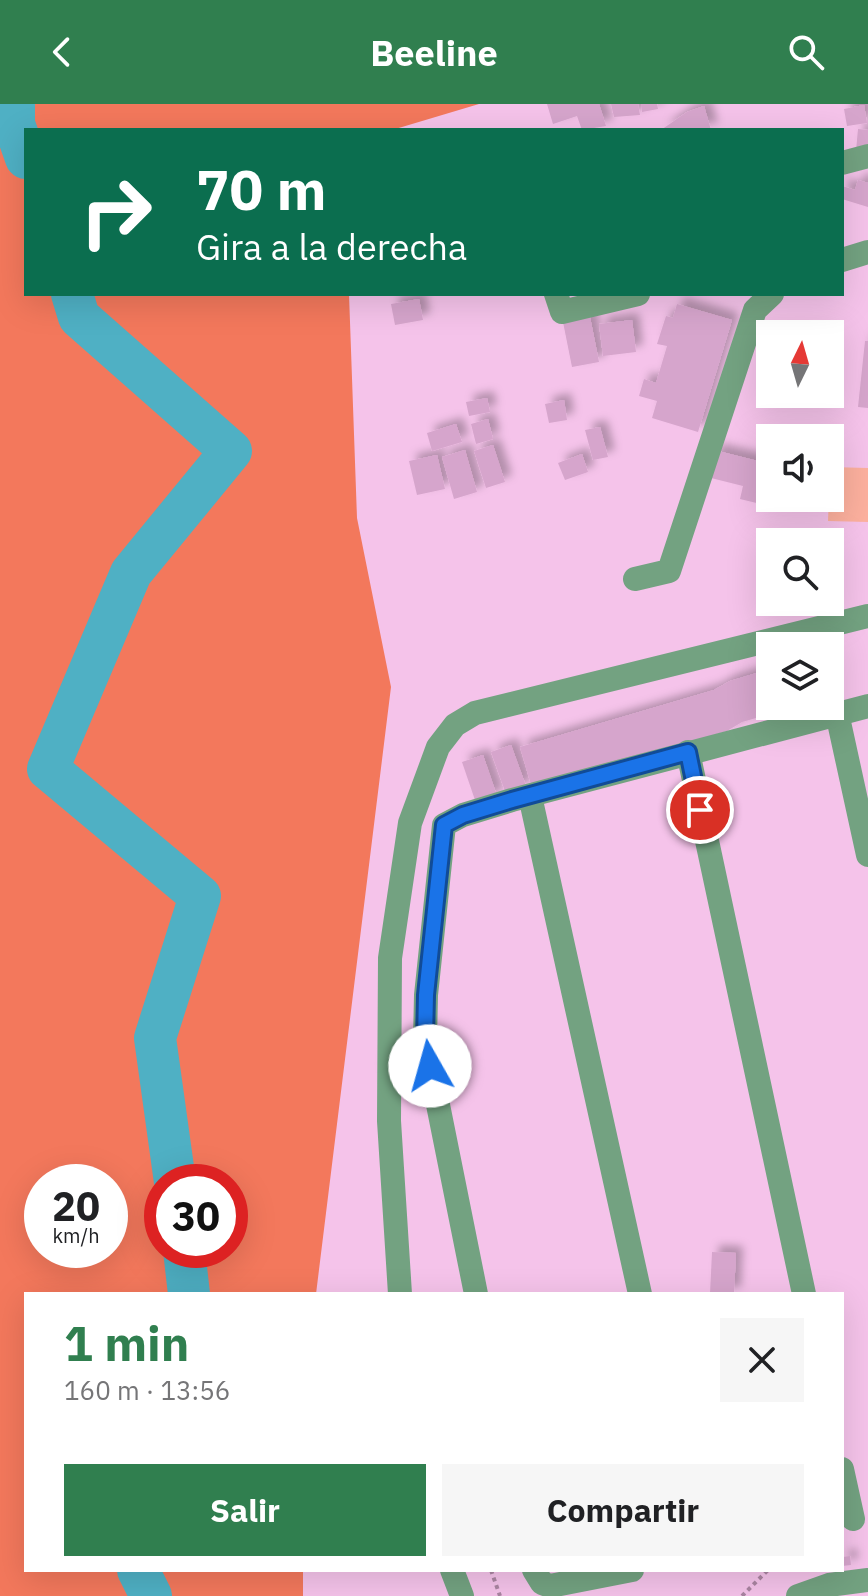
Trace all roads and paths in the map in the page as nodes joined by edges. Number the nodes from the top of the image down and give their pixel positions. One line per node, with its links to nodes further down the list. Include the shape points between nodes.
1 (868, 156): 2 (street)
2 (844, 162)
3 (844, 250): 4 (street)
4 (868, 250): 5 (street)
5 (844, 259)
6 (557, 296): 7 (street, via 562,312)
7 (630, 296)
8 (770, 296): 9 (street, via 755,310 669,571)
9 (635, 579)
10 (868, 616): 18 (street, via 475,713 446,735 410,823 390,958 389,1121)
11 (868, 706): 12 (street)
12 (844, 711)
13 (810, 720): 15 (street)
14 (839, 720): 17 (street)
15 (688, 752): 16 (street); 21 (street)
16 (530, 796): 19 (street, via 444,825 438,870 425,1040); 20 (street)
17 (868, 855)
18 (400, 1292)
19 (476, 1292)
20 (640, 1292)
21 (804, 1292)
22 (844, 1477): 23 (street)
23 (854, 1519)
24 (453, 1572): 30 (street)
25 (492, 1572): 31 (path)
26 (535, 1572): 27 (street, via 550,1586)
27 (622, 1572)
28 (766, 1572): 32 (path)
29 (868, 1580): 33 (street)
30 (462, 1596)
31 (500, 1596)
32 (742, 1596)
33 (798, 1596)

